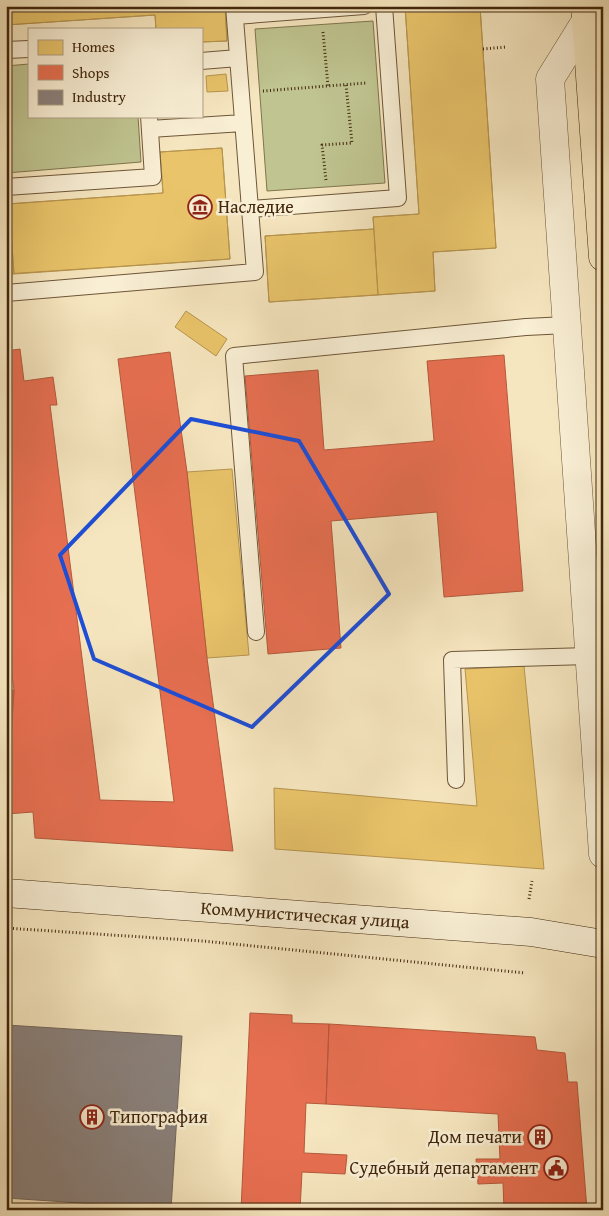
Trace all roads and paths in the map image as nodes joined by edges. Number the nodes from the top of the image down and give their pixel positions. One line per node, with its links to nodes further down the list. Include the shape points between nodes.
1 (364, 6): 3 (lane)
2 (384, 6): 12 (lane)
3 (321, 10): 4 (lane); 14 (path)
4 (235, 11): 10 (lane)
5 (585, 14): 21 (main road); 23 (street, via 550,79)
6 (506, 47): 8 (path)
7 (28, 49): 9 (lane)
8 (483, 49)
9 (6, 50)
10 (238, 58): 11 (lane); 15 (lane)
11 (202, 61)
12 (390, 82): 13 (path); 19 (lane, via 398,198)
13 (346, 85): 14 (path); 19 (path, via 352,143 322,145)
14 (328, 86): 15 (path)
15 (241, 93): 17 (lane)
16 (150, 123): 17 (lane); 18 (lane, via 153,177)
17 (243, 123): 20 (lane)
18 (6, 187)
19 (328, 203): 20 (lane)
20 (250, 209): 22 (lane, via 255,272)
21 (603, 257)
22 (6, 293)
23 (566, 325): 24 (lane, via 234,356); 25 (street)
24 (256, 632)
25 (589, 656): 26 (lane, via 452,660); 27 (street)
26 (456, 780)
27 (603, 854)
28 (532, 881): 30 (path)
29 (6, 893): 32 (street, Коммунистическая улица, via 531,932)
30 (529, 899)
31 (6, 928): 33 (path, via 203,941)
32 (600, 946)
33 (525, 973)

